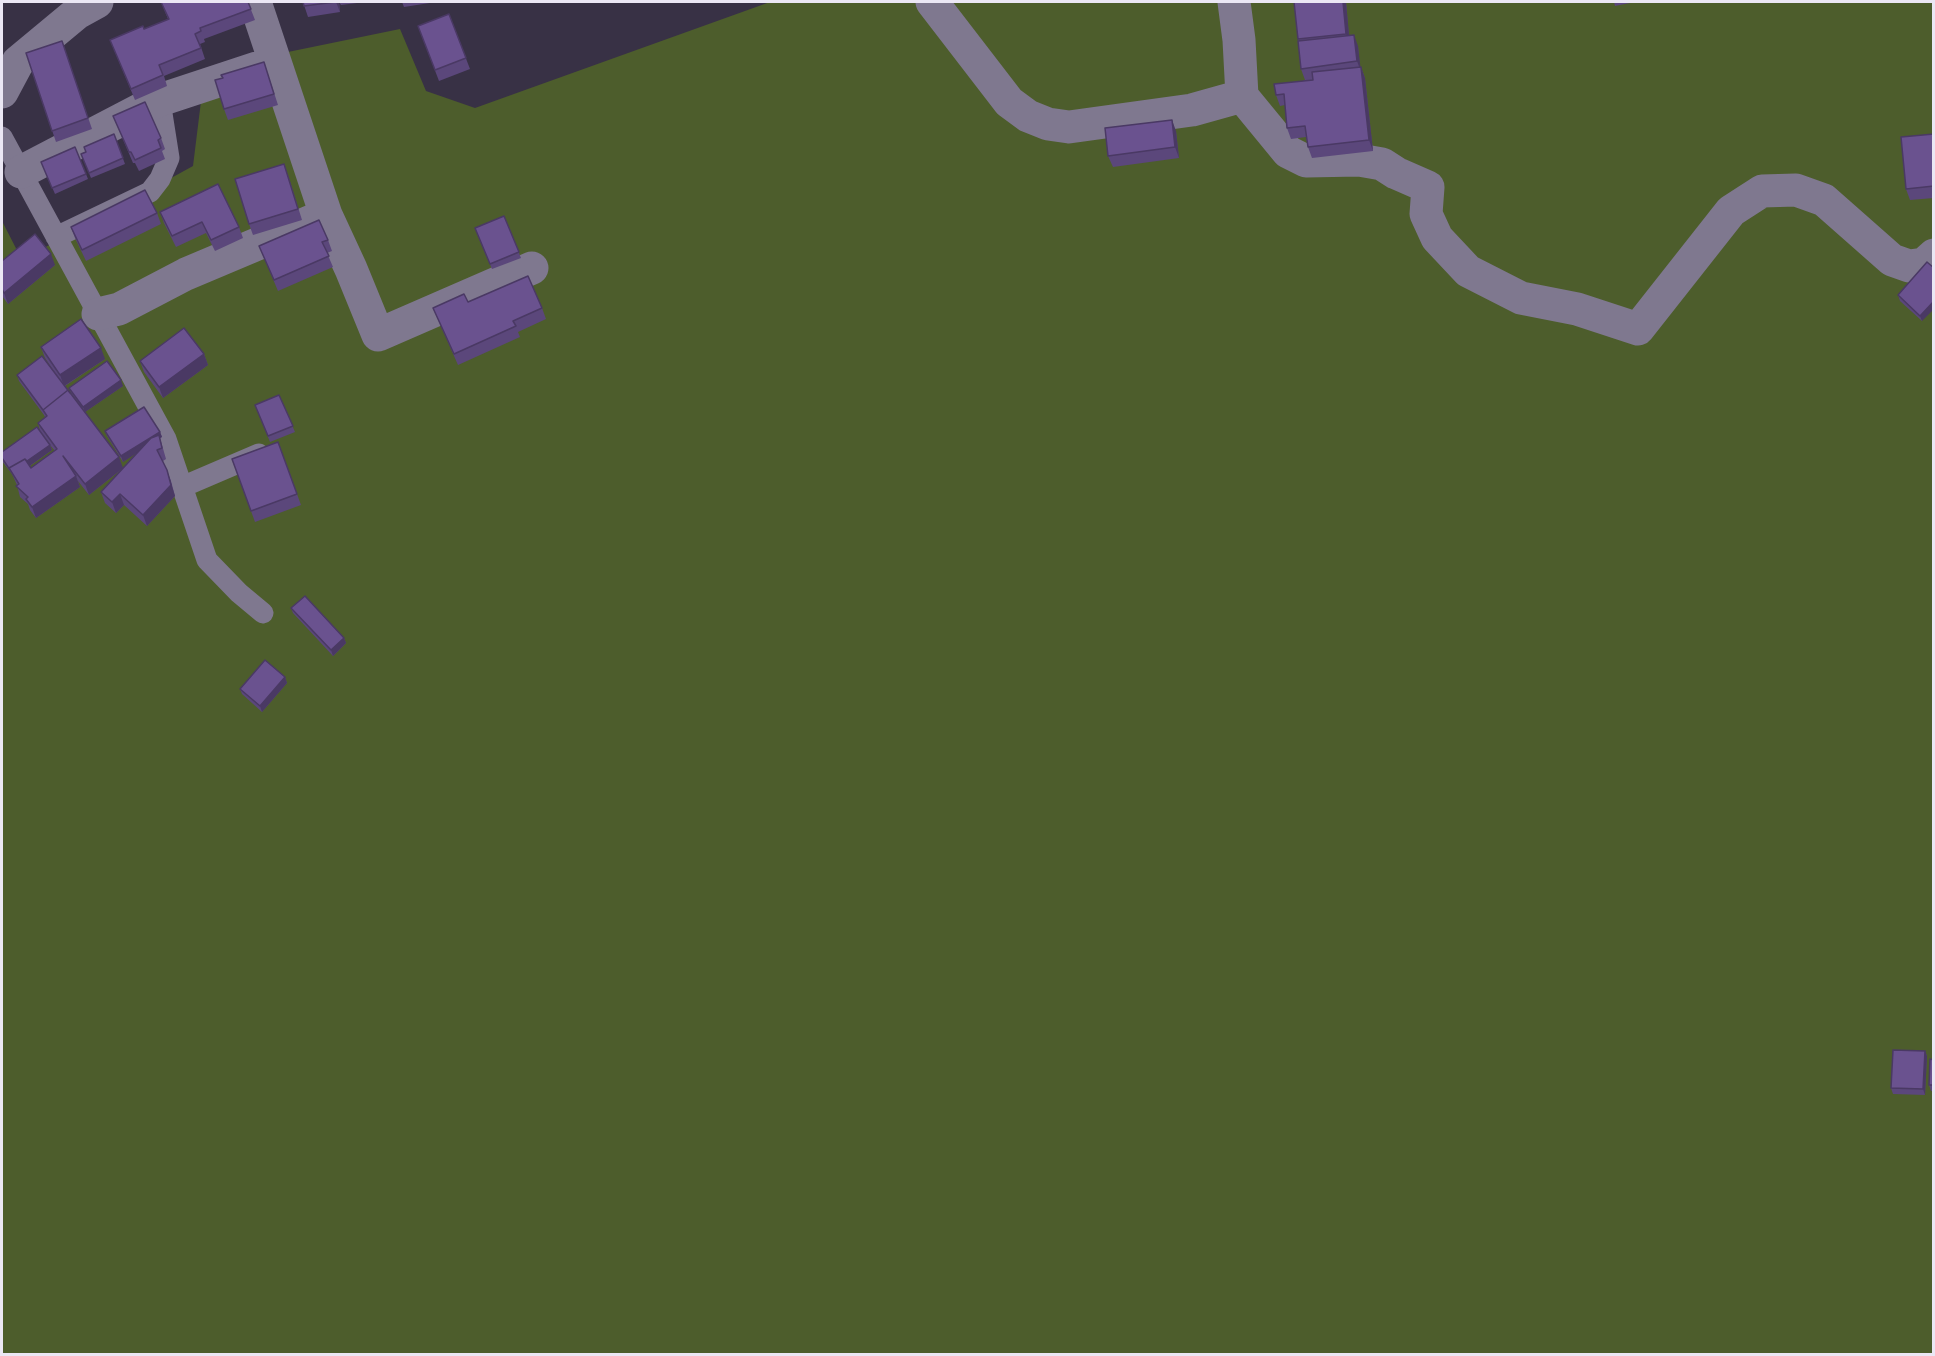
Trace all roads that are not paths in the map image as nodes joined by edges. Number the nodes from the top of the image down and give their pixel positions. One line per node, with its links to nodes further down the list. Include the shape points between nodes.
1 (98, 2): 6 (street, via 18,62)
2 (255, 2): 5 (street)
3 (932, 2): 7 (street, via 1009,102 1048,124 1069,127 1181,111)
4 (1234, 2): 7 (street)
5 (275, 62): 8 (street); 11 (street)
6 (2, 92)
7 (1242, 96): 13 (street, via 1288,152 1297,157 1371,161 1428,187 1426,214 1437,238 1468,270 1521,298 1577,309 1638,329 1731,211 1762,190 1796,190 1824,200 1892,260 1909,266 1924,264)
8 (160, 100): 10 (street); 12 (lane, via 170,158 160,179 150,192)
9 (2, 137): 10 (lane)
10 (21, 172): 12 (lane)
11 (326, 215): 14 (street, via 378,335); 15 (street, via 186,274 119,309)
12 (56, 237): 15 (lane)
13 (1934, 255)
14 (532, 268)
15 (98, 314): 17 (lane, via 166,439)
16 (279, 445): 17 (lane)
17 (182, 488): 18 (lane, via 207,560)
18 (263, 613)

